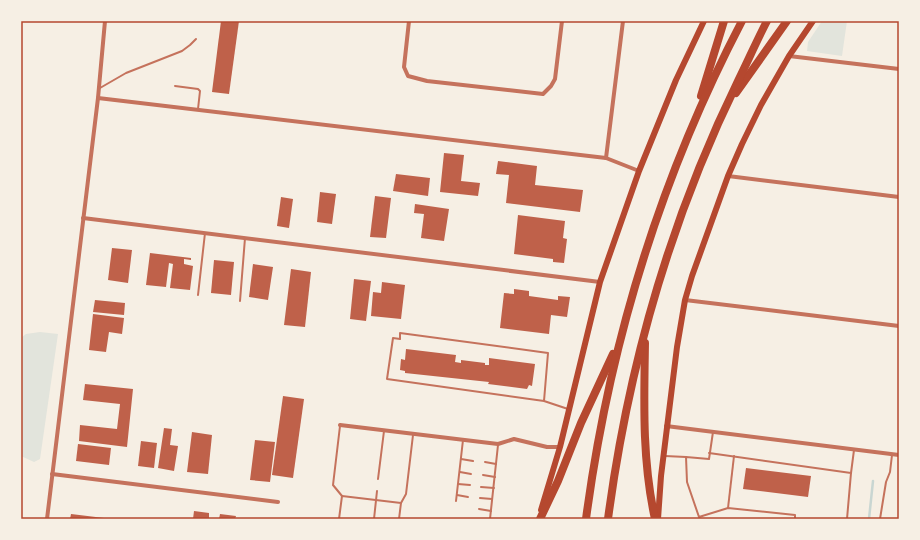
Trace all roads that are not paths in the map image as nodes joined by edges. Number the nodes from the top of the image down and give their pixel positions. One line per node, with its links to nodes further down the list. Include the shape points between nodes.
1 (106, 21): 15 (street)
2 (410, 21): 3 (street, via 404,67 408,76 427,81 543,94 555,79)
3 (562, 21)
4 (623, 21): 20 (street)
5 (704, 21): 21 (main road)
6 (724, 21): 19 (highway)
7 (742, 21): 19 (highway)
8 (767, 21): 18 (highway)
9 (787, 21): 18 (highway)
10 (813, 21): 12 (main road)
11 (196, 38): 15 (lane, via 182,50 126,73)
12 (790, 56): 13 (street); 22 (main road, via 761,104)
13 (899, 69)
14 (175, 86): 17 (lane, via 200,91)
15 (99, 89): 16 (street)
16 (98, 98): 17 (street); 24 (street)
17 (198, 109): 20 (street)
18 (722, 113): 32 (highway, via 676,230)
19 (691, 130): 33 (highway, via 645,254)
20 (606, 158): 21 (street)
21 (638, 171): 27 (main road)
22 (728, 176): 23 (street); 29 (main road)
23 (899, 198)
24 (83, 218): 25 (street); 57 (street)
25 (205, 233): 26 (street); 28 (lane)
26 (245, 238): 27 (street); 30 (lane)
27 (600, 282): 35 (main road)
28 (198, 295)
29 (685, 300): 31 (street); 37 (main road)
30 (240, 301)
31 (899, 326)
32 (645, 332): 87 (highway, via 617,457); 88 (highway, via 645,443 649,492)
33 (619, 340): 85 (highway); 86 (highway)
34 (544, 401): 34 (lane, via 548,353 400,333 400,339 393,338 387,379); 35 (lane)
35 (568, 410): 43 (main road)
36 (340, 425): 38 (street); 68 (lane, via 333,485)
37 (666, 426): 39 (street); 48 (main road)
38 (384, 430): 40 (street); 61 (lane)
39 (712, 432): 44 (street); 45 (lane)
40 (413, 434): 41 (street); 75 (lane, via 406,494)
41 (463, 440): 42 (street); 51 (lane)
42 (498, 444): 43 (street, via 514,439 547,447); 54 (lane)
43 (560, 447): 85 (main road)
44 (854, 449): 46 (street); 56 (lane)
45 (709, 453): 49 (lane); 50 (lane, via 709,459)
46 (892, 454): 47 (street); 93 (lane)
47 (899, 455)
48 (663, 456): 50 (lane); 89 (main road)
49 (734, 456): 56 (lane); 76 (lane)
50 (686, 458): 79 (lane, via 687,482)
51 (461, 460): 52 (lane); 55 (lane)
52 (473, 461)
53 (484, 462): 54 (lane)
54 (496, 464): 60 (lane)
55 (460, 472): 58 (lane); 62 (lane)
56 (851, 473): 92 (lane)
57 (52, 474): 74 (street); 80 (street)
58 (471, 474)
59 (483, 476): 60 (lane)
60 (495, 477): 65 (lane)
61 (378, 479)
62 (458, 484): 63 (lane); 67 (lane)
63 (470, 485)
64 (481, 486): 65 (lane)
65 (494, 488): 72 (lane)
66 (377, 491): 71 (lane)
67 (457, 495): 69 (lane); 73 (lane)
68 (342, 496): 71 (lane); 81 (lane)
69 (468, 497)
70 (480, 498): 72 (lane)
71 (376, 500): 75 (lane); 82 (lane)
72 (492, 500): 78 (lane)
73 (456, 501)
74 (278, 502)
75 (401, 503): 83 (lane)
76 (728, 508): 79 (lane); 91 (lane, via 796,515)
77 (478, 509): 78 (lane)
78 (491, 511): 84 (lane)
79 (699, 517): 90 (lane)
80 (47, 519)
81 (339, 519)
82 (374, 519)
83 (399, 519)
84 (490, 519)
85 (540, 519)
86 (586, 519)
87 (608, 519)
88 (655, 519)
89 (658, 519)
90 (696, 519)
91 (795, 519)
92 (846, 519)
93 (880, 519)

